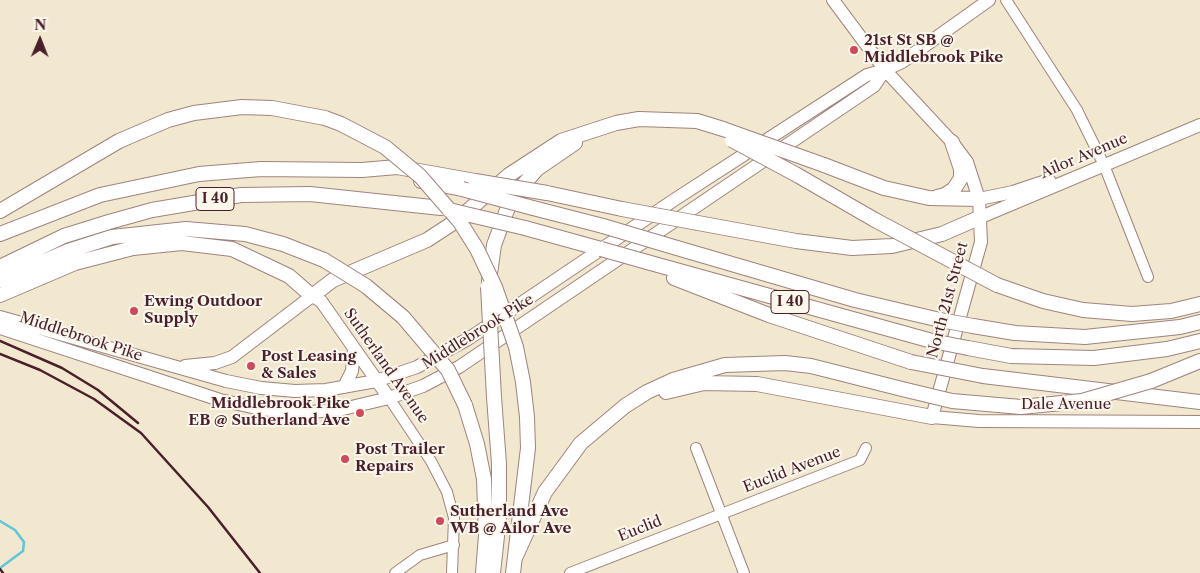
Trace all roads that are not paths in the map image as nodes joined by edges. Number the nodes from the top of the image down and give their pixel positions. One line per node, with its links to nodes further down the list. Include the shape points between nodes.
1 (833, 0): 4 (main road, North 21st Street)
2 (989, 0): 4 (main road, Middlebrook Pike, via 902,62)
3 (1006, 0): 9 (street, via 1078,110)
4 (885, 70): 8 (main road, North 21st Street); 33 (main road, Middlebrook Pike, via 867,75 849,86 468,340 418,367); 35 (main road, Middlebrook Pike, via 874,86 458,367 423,386)
5 (1200, 125): 9 (main road, Ailor Avenue)
6 (589, 131): 7 (highway, via 639,119 696,121); 21 (highway, via 561,141 509,174 456,221 427,240 333,280); 48 (highway, bridge, via 537,169 517,192 494,246 488,287 499,464 499,518)
7 (719, 131): 11 (highway, bridge, via 884,188); 22 (highway, bridge, via 997,285 1043,301 1093,311 1132,314 1171,311)
8 (952, 142): 11 (highway, via 961,168 960,178 954,189 945,195); 12 (main road, North 21st Street, via 966,162)
9 (1099, 167): 12 (main road); 14 (main road, Ailor Avenue); 18 (street)
10 (362, 170): 14 (highway, bridge, via 397,167 796,241 852,248 892,246 942,234); 15 (highway, I 40, via 302,168 199,174 100,195); 24 (highway, I 40, bridge, via 462,189 603,226 855,300 973,326 1015,333 1085,337 1180,328)
11 (929, 198): 12 (highway)
12 (980, 199): 14 (main road, North 21st Street)
13 (0, 211): 44 (highway, bridge, via 143,130 185,115 242,107 272,108 325,118 354,130 398,157 420,176 460,222 495,287 516,347 523,382 528,448)
14 (981, 218): 38 (main road, North 21st Street, via 976,262)
15 (0, 234)
16 (645, 264): 17 (highway, I 40, bridge, via 525,228 441,208 310,194 241,195 152,210 64,236); 26 (highway, I 40, bridge, via 932,341 1011,356 1094,358 1167,349); 36 (highway, bridge, via 769,315 910,362 983,376)
17 (0, 267)
18 (1148, 277)
19 (0, 280): 47 (highway, bridge, via 68,251 112,237 186,229 245,234 324,260 366,286 403,317 448,370 465,404 484,479 486,535)
20 (5, 292): 21 (highway, via 75,263 133,248 182,243 232,249 289,276)
21 (312, 296): 28 (main road, Sutherland Avenue, via 321,301); 30 (main road, via 232,357 215,363)
22 (1200, 304)
23 (0, 317): 27 (main road, Middlebrook Pike)
24 (1200, 322)
25 (0, 328): 27 (main road, Middlebrook Pike)
26 (1200, 341)
27 (68, 343): 30 (main road, Middlebrook Pike); 31 (main road, Middlebrook Pike)
28 (354, 348): 33 (main road, Sutherland Avenue); 34 (main road, via 352,371)
29 (1200, 361): 37 (highway, bridge, via 1151,381 1082,401 1021,407 952,401 811,366 757,362 700,371 647,392)
30 (175, 366): 32 (main road, Middlebrook Pike)
31 (162, 381): 32 (main road, via 171,374 205,383); 35 (main road, Middlebrook Pike, via 228,402 301,413 343,409)
32 (226, 381): 34 (main road, Middlebrook Pike, via 295,391)
33 (376, 381): 34 (main road, Middlebrook Pike); 35 (main road, Sutherland Avenue)
34 (344, 387)
35 (389, 398): 43 (street, Sutherland Avenue, via 431,461 447,492 454,518)
36 (1200, 402)
37 (625, 406): 38 (highway, via 682,387 732,382 764,385); 44 (highway, via 581,442 564,464 541,500)
38 (932, 418): 39 (main road, Dale Avenue)
39 (1200, 422)
40 (696, 448): 42 (street)
41 (866, 448): 42 (street, Euclid Avenue, via 860,460)
42 (722, 512): 49 (street, Euclid); 50 (street)
43 (454, 545): 45 (street, via 420,556); 46 (street, Sutherland Avenue)
44 (514, 567)
45 (395, 573)
46 (452, 573)
47 (483, 573)
48 (493, 573)
49 (570, 573)
50 (744, 573)

